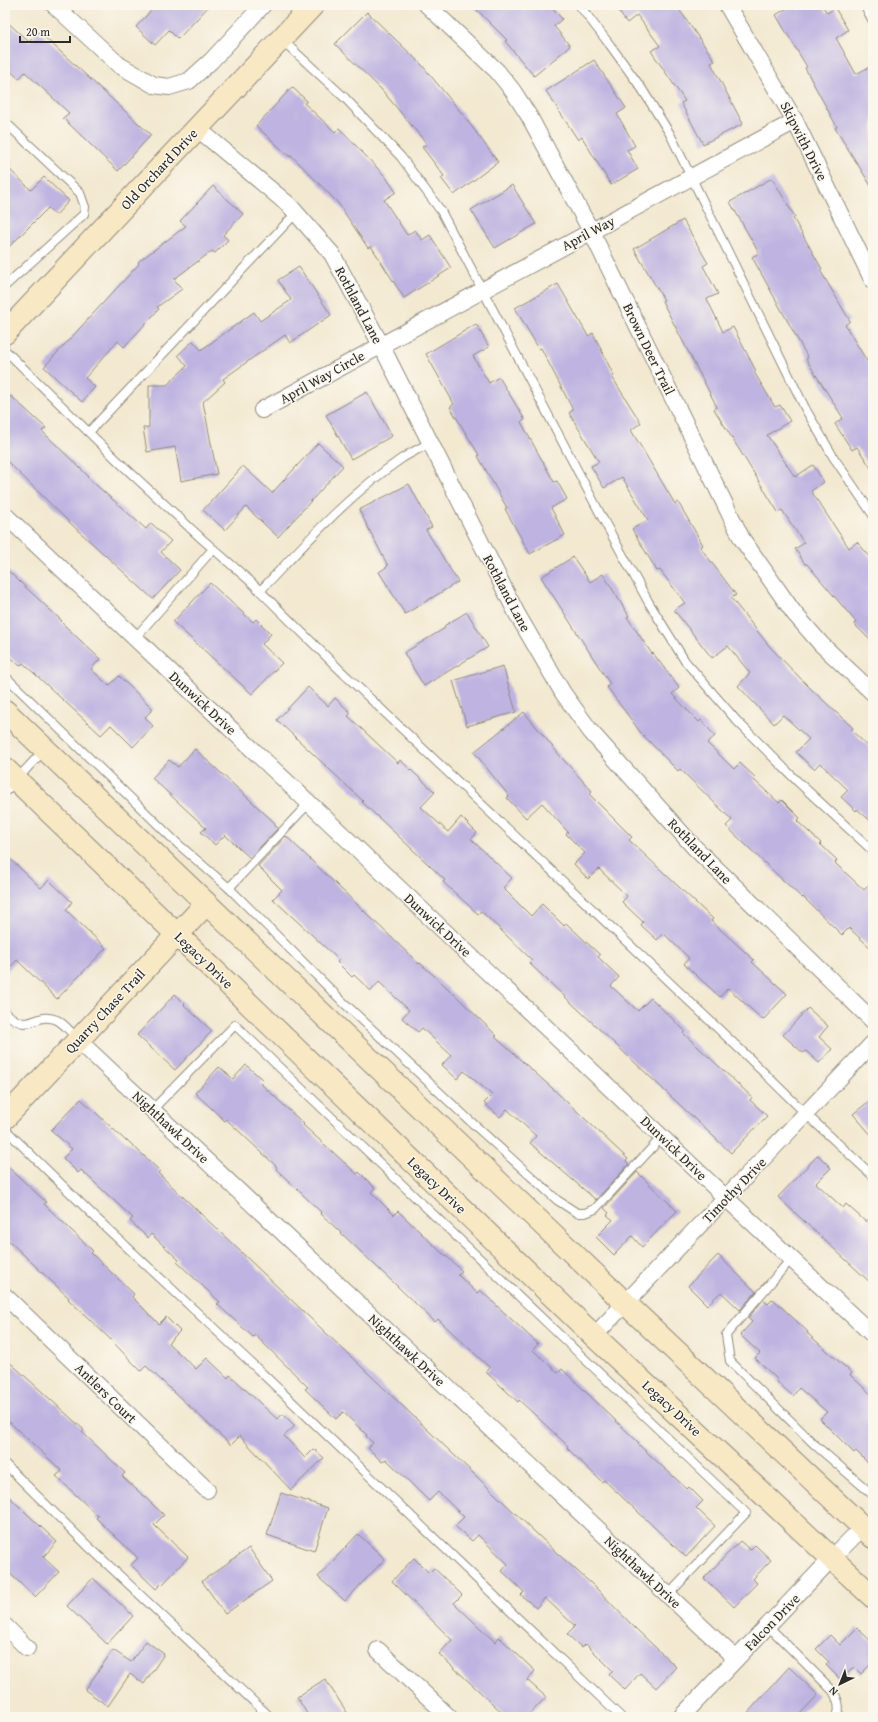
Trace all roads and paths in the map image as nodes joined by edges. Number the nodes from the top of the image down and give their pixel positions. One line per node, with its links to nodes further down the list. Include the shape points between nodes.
1 (54, 5): 2 (street, via 119,65 154,85 169,88 195,76)
2 (262, 5)
3 (313, 5): 9 (main road, Old Orchard Drive)
4 (427, 5): 15 (street, Brown Deer Trail, via 497,71 513,91)
5 (579, 5): 13 (lane, via 642,89 670,134)
6 (727, 5): 10 (street, Skipwith Drive)
7 (864, 5): 8 (lane)
8 (873, 21)
9 (281, 39): 12 (main road, Old Orchard Drive); 18 (lane, via 345,98 400,157 441,211)
10 (795, 121): 13 (street, April Way); 16 (street, Skipwith Drive)
11 (5, 122): 17 (lane, via 80,193 85,207 84,214)
12 (197, 128): 14 (street, Rothland Lane); 19 (main road, Old Orchard Drive)
13 (691, 177): 15 (street, April Way); 26 (lane, via 806,410 834,458)
14 (296, 213): 20 (street, Rothland Lane, via 332,254); 23 (lane)
15 (592, 231): 18 (street, April Way); 31 (street, Brown Deer Trail, via 742,539 794,613 821,644)
16 (873, 281)
17 (5, 286)
18 (483, 290): 20 (street, April Way); 36 (lane, via 604,521 649,603 685,661 748,732)
19 (5, 333)
20 (381, 345): 22 (street, April Way Circle); 24 (street, Rothland Lane)
21 (5, 350): 23 (lane)
22 (262, 410)
23 (89, 432): 27 (lane)
24 (430, 443): 28 (lane, via 402,458 374,479 335,514); 41 (street, Rothland Lane, via 517,614 563,693 591,732 694,847)
25 (5, 515): 29 (street, Dunwick Drive)
26 (873, 515)
27 (213, 549): 28 (lane); 29 (lane)
28 (260, 591): 45 (lane)
29 (135, 638): 35 (street, Dunwick Drive)
30 (5, 676): 37 (lane, via 178,844)
31 (873, 693)
32 (5, 711): 33 (main road)
33 (45, 749): 34 (lane); 38 (main road)
34 (9, 780): 39 (main road, Legacy Drive)
35 (309, 803): 37 (lane); 48 (street, Dunwick Drive)
36 (873, 851)
37 (230, 888): 48 (lane, via 344,1003 557,1200 577,1213 585,1214 595,1209)
38 (206, 904): 39 (main road, Quarry Chase Trail); 53 (main road)
39 (177, 935): 42 (main road, Quarry Chase Trail); 55 (main road, Legacy Drive)
40 (5, 1012): 42 (lane, via 22,1023 42,1018 58,1021)
41 (873, 1021)
42 (78, 1040): 44 (street, Nighthawk Drive); 46 (main road, Quarry Chase Trail)
43 (873, 1043): 45 (street, Timothy Drive)
44 (152, 1110): 61 (street, Nighthawk Drive); 61 (lane, via 235,1025 746,1513)
45 (806, 1114): 49 (lane); 50 (street, Timothy Drive)
46 (5, 1118)
47 (5, 1130): 70 (lane)
48 (662, 1137): 50 (street, Dunwick Drive)
49 (873, 1176)
50 (726, 1198): 51 (street, Dunwick Drive); 53 (street, Timothy Drive)
51 (791, 1259): 54 (street, Dunwick Drive); 58 (lane, via 726,1335 730,1361 815,1445)
52 (5, 1296): 57 (street, Antlers Court)
53 (624, 1303): 55 (street, Timothy Drive); 59 (main road)
54 (873, 1335)
55 (594, 1336): 60 (main road, Legacy Drive)
56 (5, 1464): 68 (lane)
57 (207, 1490)
58 (873, 1495)
59 (868, 1532): 60 (street, Falcon Drive)
60 (832, 1558): 62 (main road, Legacy Drive); 64 (street, Falcon Drive)
61 (668, 1595): 67 (street, Nighthawk Drive)
62 (873, 1597)
63 (5, 1626): 65 (street)
64 (768, 1626): 67 (street, Falcon Drive); 72 (lane, via 833,1691 839,1708)
65 (28, 1648)
66 (378, 1650): 69 (street)
67 (736, 1659): 71 (street, Falcon Drive)
68 (270, 1717)
69 (449, 1717)
70 (621, 1717)
71 (681, 1717)
72 (836, 1717)

